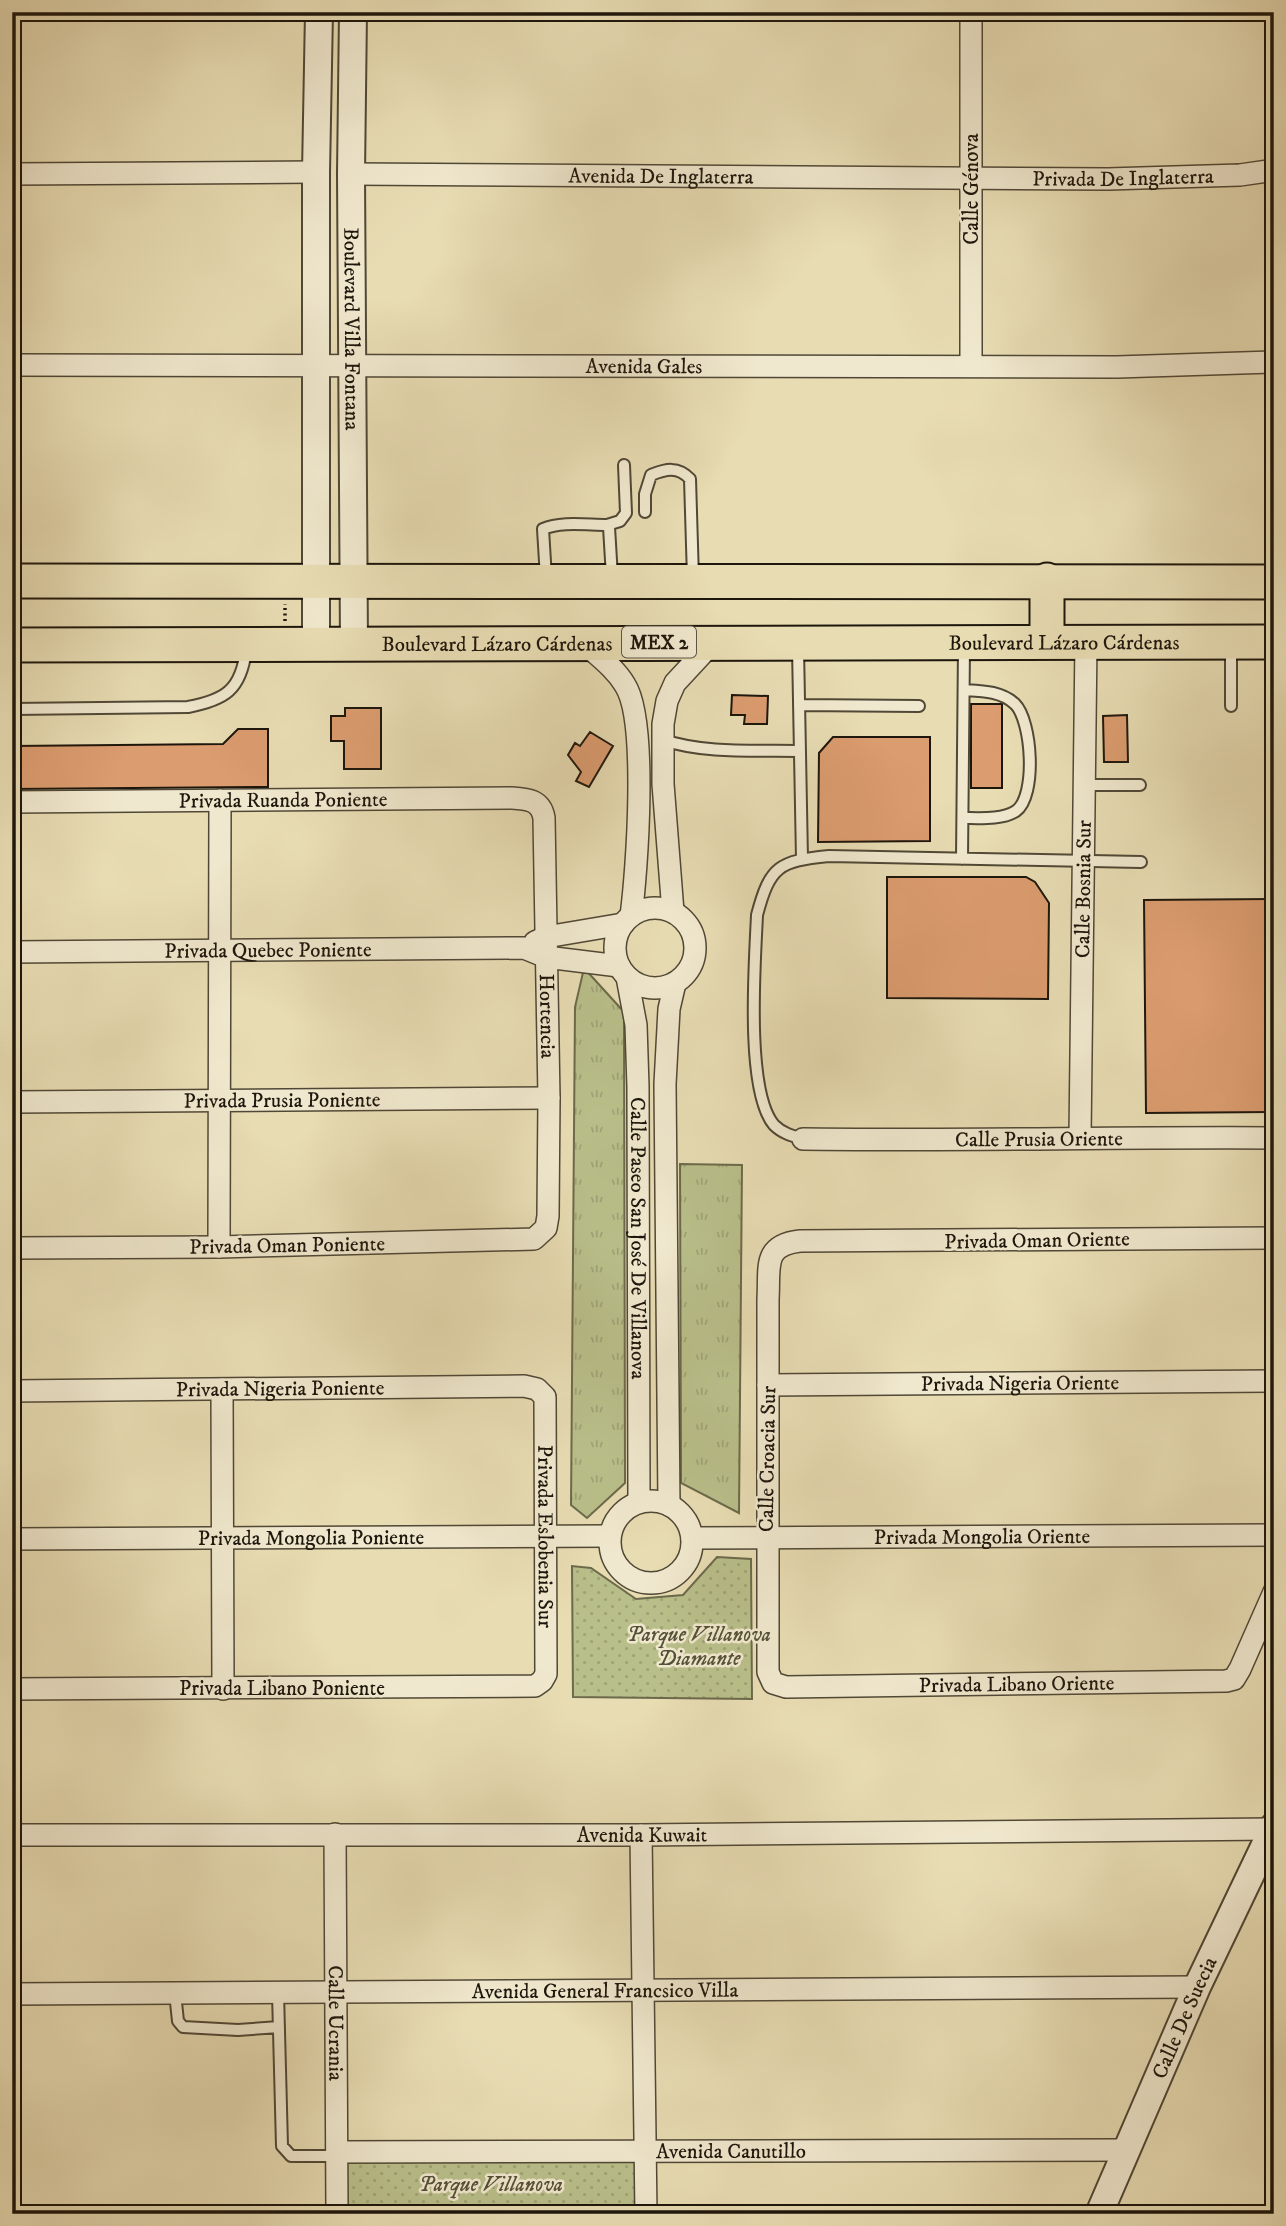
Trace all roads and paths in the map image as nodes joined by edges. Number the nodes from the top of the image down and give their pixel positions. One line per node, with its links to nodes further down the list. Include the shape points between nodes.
1 (319, 12): 5 (street, Boulevard Villa Fontana)
2 (353, 12): 7 (street, Boulevard Villa Fontana)
3 (971, 12): 8 (street, Calle Génova)
4 (1274, 170): 8 (street, Privada De Inglaterra, via 1108,179)
5 (316, 172): 6 (street); 10 (street, Boulevard Villa Fontana)
6 (12, 173)
7 (351, 174): 8 (street, Avenida De Inglaterra); 12 (street, Boulevard Villa Fontana)
8 (971, 177): 13 (street, Calle Génova)
9 (1274, 362): 13 (street, Avenida Gales)
10 (317, 364): 11 (street, Avenida Gales); 12 (street, Avenida Gales); 19 (street, Boulevard Villa Fontana)
11 (12, 365)
12 (352, 365): 13 (street, Avenida Gales); 20 (street, Boulevard Villa Fontana)
13 (971, 365)
14 (624, 465): 16 (lane, via 626,513 620,521)
15 (645, 512): 23 (lane, via 651,475 668,468 690,479)
16 (607, 525): 21 (lane, via 543,529); 22 (lane)
17 (1047, 580): 23 (main road); 24 (main road); 26 (main road)
18 (12, 581): 19 (main road)
19 (301, 581): 20 (main road); 34 (street, Boulevard Villa Fontana); 34 (path)
20 (353, 581): 21 (main road); 35 (street, Boulevard Villa Fontana)
21 (546, 581): 22 (main road)
22 (612, 581): 23 (main road)
23 (693, 581)
24 (1274, 582)
25 (964, 641): 26 (main road, Boulevard Lázaro Cárdenas / MEX 2); 30 (main road, Boulevard Lázaro Cárdenas / MEX 2); 37 (lane)
26 (1047, 641): 27 (main road, Boulevard Lázaro Cárdenas / MEX 2)
27 (1086, 641): 31 (main road, Boulevard Lázaro Cárdenas / MEX 2); 44 (street, Calle Bosnia Sur)
28 (583, 642): 29 (main road, Boulevard Lázaro Cárdenas / MEX 2); 35 (main road, Boulevard Lázaro Cárdenas / MEX 2); 55 (street, via 615,671 633,701 638,829)
29 (713, 642): 30 (main road, Boulevard Lázaro Cárdenas / MEX 2); 42 (street, via 675,683 667,701)
30 (798, 642): 38 (lane)
31 (1231, 642): 32 (main road, Boulevard Lázaro Cárdenas / MEX 2); 40 (lane)
32 (1274, 642)
33 (247, 644): 34 (main road, Boulevard Lázaro Cárdenas / MEX 2); 36 (main road, Boulevard Lázaro Cárdenas / MEX 2); 41 (lane, via 233,687 223,698 209,703 188,708)
34 (300, 644): 35 (main road, Boulevard Lázaro Cárdenas / MEX 2)
35 (354, 644)
36 (12, 645)
37 (964, 690): 49 (lane); 49 (lane, via 1004,696 1020,711 1026,726 1029,772 1025,801 1016,811)
38 (799, 705): 39 (lane); 43 (lane)
39 (919, 706)
40 (1231, 706)
41 (12, 709)
42 (663, 740): 43 (lane, via 706,749); 54 (street)
43 (799, 751): 50 (lane)
44 (1084, 785): 45 (lane); 52 (street, Calle Bosnia Sur)
45 (1140, 785)
46 (220, 800): 47 (street, Privada Ruanda Poniente); 48 (street, Privada Ruanda Poniente, via 523,799 538,803); 57 (street)
47 (12, 802)
48 (544, 818): 56 (street, Hortencia)
49 (963, 818): 51 (lane)
50 (802, 859): 51 (lane); 66 (lane, via 772,874 757,915 756,1055 767,1114 786,1134)
51 (962, 859): 52 (lane)
52 (1083, 862): 53 (lane); 64 (street, Calle Bosnia Sur)
53 (1141, 862)
54 (673, 912): 55 (street, via 651,908); 60 (street, via 691,930 695,947 688,972)
55 (627, 920): 56 (street); 59 (street, via 615,947)
56 (546, 947): 57 (street, Privada Quebec Poniente); 59 (street, Privada Quebec Poniente); 61 (street, Hortencia)
57 (220, 951): 58 (street, Privada Quebec Poniente); 62 (street)
58 (12, 952)
59 (623, 971): 60 (street, via 646,988); 69 (street, Calle Paseo San José De Villanova, via 636,1025)
60 (675, 984): 68 (street, Calle Paseo San José De Villanova, via 667,1033)
61 (549, 1098): 62 (street, Privada Prusia Poniente); 67 (street, Hortencia)
62 (219, 1101): 63 (street, Privada Prusia Poniente); 72 (street)
63 (12, 1102)
64 (1080, 1137): 65 (street, Calle Prusia Oriente); 66 (street, Calle Prusia Oriente)
65 (1274, 1138)
66 (803, 1139)
67 (548, 1216): 72 (street, Privada Oman Poniente, via 539,1235 521,1241)
68 (665, 1221): 69 (street); 80 (street, Calle Paseo San José De Villanova)
69 (639, 1222): 79 (street, Calle Paseo San José De Villanova)
70 (1274, 1238): 71 (street, Privada Oman Oriente)
71 (800, 1241): 75 (street, Calle Croacia Sur, via 777,1247 772,1254)
72 (219, 1247): 73 (street, Privada Oman Poniente)
73 (12, 1248)
74 (1274, 1381): 75 (street, Privada Nigeria Oriente)
75 (768, 1385): 86 (street, Calle Croacia Sur)
76 (222, 1389): 77 (street, Privada Nigeria Poniente); 78 (street, Privada Nigeria Poniente, via 524,1386); 84 (street)
77 (12, 1391)
78 (545, 1397): 83 (street, Privada Eslobenia Sur)
79 (639, 1502): 80 (street); 82 (street, via 620,1515)
80 (668, 1505): 85 (street, via 682,1516)
81 (1274, 1535): 86 (street, Privada Mongolia Oriente)
82 (610, 1536): 83 (street, Privada Mongolia Poniente); 85 (street, via 617,1566 633,1579 654,1582 681,1569)
83 (545, 1537): 84 (street, Privada Mongolia Poniente); 89 (street, Privada Eslobenia Sur)
84 (223, 1538): 87 (street, Privada Mongolia Poniente); 92 (street)
85 (692, 1538): 86 (street, Privada Mongolia Oriente)
86 (766, 1538): 90 (street, Calle Croacia Sur, via 768,1672 773,1683)
87 (12, 1539)
88 (1274, 1592): 90 (street, Privada Libano Oriente, via 1240,1669 1234,1679 1226,1681)
89 (546, 1674): 92 (street, Privada Libano Poniente, via 535,1686)
90 (786, 1687)
91 (12, 1689): 92 (street, Privada Libano Poniente)
92 (223, 1689)
93 (1273, 1827): 96 (street, Avenida Kuwait); 97 (street, Calle De Suecia)
94 (335, 1834): 95 (street, Avenida Kuwait); 96 (street, Avenida Kuwait); 101 (street, Calle Ucrania)
95 (12, 1835)
96 (641, 1835): 98 (street)
97 (1198, 1987): 98 (street, Avenida General Francsico Villa); 104 (street, Calle De Suecia)
98 (643, 1991): 101 (street, Avenida General Francsico Villa); 105 (street)
99 (174, 1993): 100 (street, Avenida General Francsico Villa); 102 (street, Avenida General Francsico Villa); 103 (lane, via 183,2027)
100 (278, 1993): 101 (street, Avenida General Francsico Villa); 103 (lane)
101 (337, 1993): 106 (street, Calle Ucrania)
102 (12, 1994)
103 (279, 2027): 106 (lane, via 282,2146 291,2156)
104 (1126, 2150): 105 (street, Avenida Canutillo); 109 (street, Calle De Suecia)
105 (645, 2151): 106 (street, Avenida Canutillo); 108 (street)
106 (337, 2154): 107 (street, Calle Ucrania)
107 (337, 2214)
108 (646, 2214)
109 (1099, 2214)

